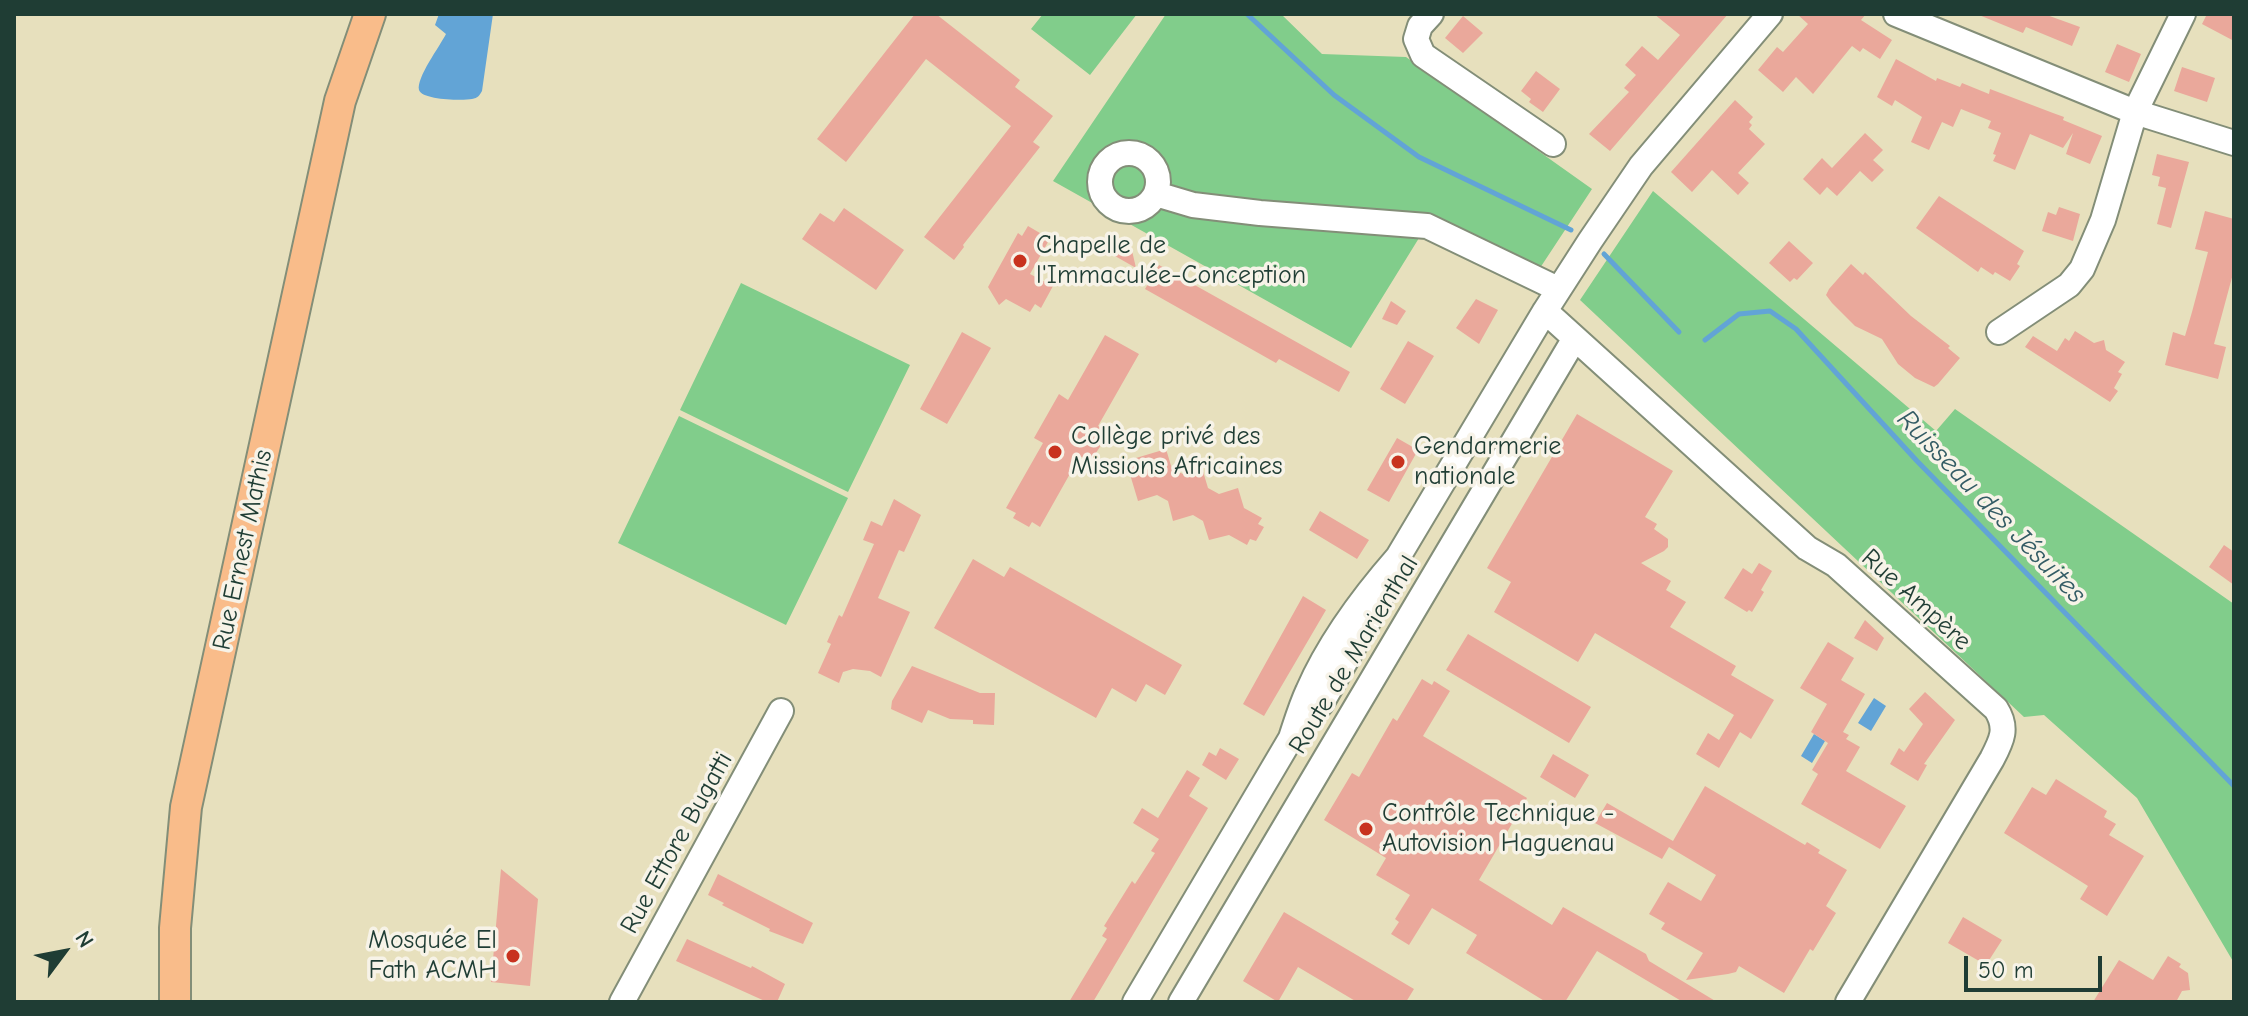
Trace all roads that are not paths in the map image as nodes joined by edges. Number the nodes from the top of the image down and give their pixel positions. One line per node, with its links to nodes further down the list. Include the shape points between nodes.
1 (348, 14): 7 (main road, Rue Ernest Mathis, via 340,54)
2 (370, 14): 7 (main road, Rue Ernest Mathis)
3 (1431, 14): 10 (street, via 1416,39 1423,55)
4 (1770, 14): 12 (street, Route de Marienthal, via 1641,166)
5 (1896, 14): 8 (street)
6 (2183, 14): 8 (street)
7 (340, 101): 17 (main road, Rue Ernest Mathis, via 186,807 175,928)
8 (2135, 112): 9 (street); 14 (street, via 2103,220 2082,269 2069,285)
9 (2234, 143)
10 (1553, 144)
11 (1156, 194): 12 (street, via 1193,205 1260,213 1427,226)
12 (1558, 289): 13 (street, Route de Marienthal)
13 (1545, 311): 15 (street, Rue Ampère); 19 (street, Route de Marienthal, via 1398,557 1339,637 1308,690 1291,738)
14 (1999, 332)
15 (1575, 338): 20 (street, Route de Marienthal); 21 (street, Rue Ampère, via 1807,548 1836,565 2001,718 2002,739 1992,759)
16 (781, 711): 18 (street, Rue Ettore Bugatti)
17 (175, 1002)
18 (622, 1002)
19 (1135, 1002)
20 (1181, 1002)
21 (1848, 1002)

